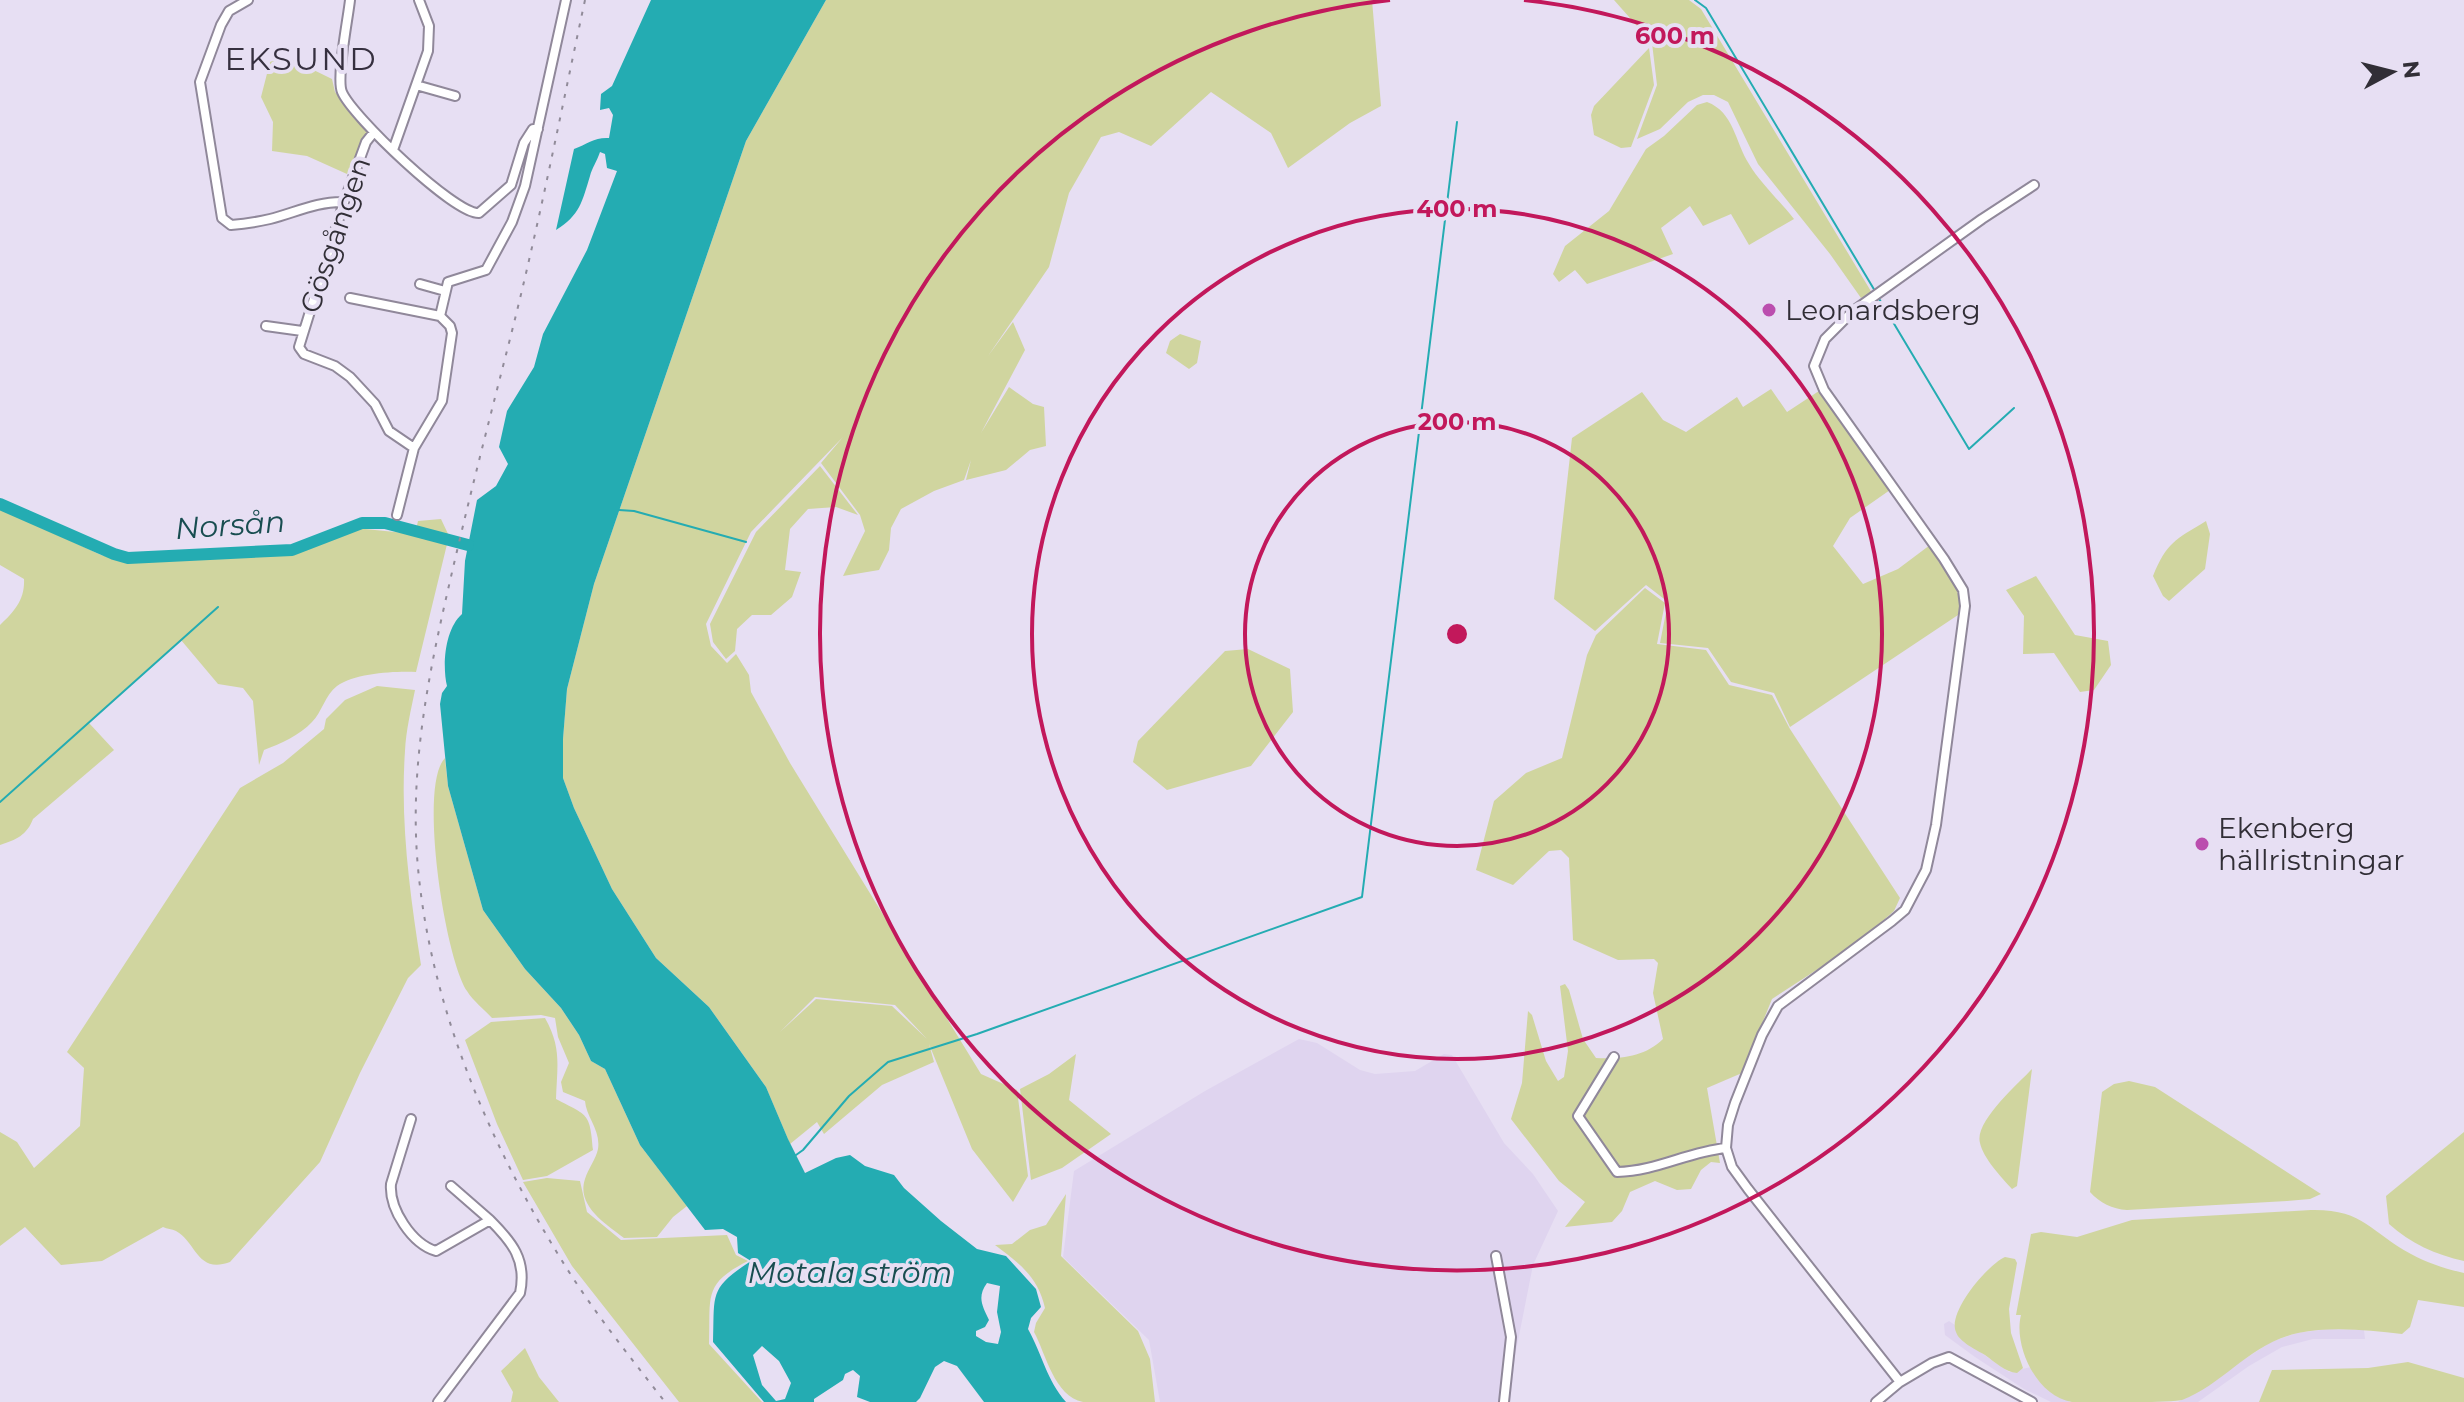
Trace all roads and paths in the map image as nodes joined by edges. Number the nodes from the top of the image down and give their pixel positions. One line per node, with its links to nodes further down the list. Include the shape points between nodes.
1 (248, 0): 11 (street, via 229,11 200,82 222,218 231,225 242,224)
2 (350, 0): 8 (street, via 342,94)
3 (419, 0): 5 (street, via 431,34)
4 (566, 0): 7 (street)
5 (416, 85): 6 (street); 9 (street)
6 (455, 96)
7 (538, 129): 9 (street, via 528,136 511,185 479,213 469,212); 13 (street, via 525,186 491,264 448,282)
8 (374, 132): 9 (street); 11 (street, Gösgången)
9 (393, 150)
10 (2034, 185): 22 (street, via 1852,312 1825,339 1814,366 1824,390 1944,559 1963,590 1965,606 1926,870 1905,910 1778,1006 1735,1103)
11 (344, 202): 17 (street, Gösgången)
12 (420, 284): 13 (street)
13 (445, 291): 15 (street)
14 (350, 298): 15 (street)
15 (440, 316): 18 (street, via 452,333 442,401)
16 (266, 326): 17 (street)
17 (301, 335): 18 (street, via 300,351 350,377 375,404 389,431)
18 (414, 448): 19 (street)
19 (397, 515)
20 (1614, 1057): 22 (street, via 1578,1116 1614,1175)
21 (411, 1119): 24 (street, via 390,1193 415,1241 436,1251)
22 (1726, 1148): 26 (street, via 1748,1189)
23 (451, 1186): 24 (street)
24 (490, 1220): 27 (street, via 518,1253 520,1293)
25 (1496, 1256): 28 (street, via 1511,1337)
26 (1898, 1379): 29 (street); 30 (street, via 1949,1357)
27 (438, 1402)
28 (1504, 1402)
29 (1876, 1402)
30 (2032, 1402)

